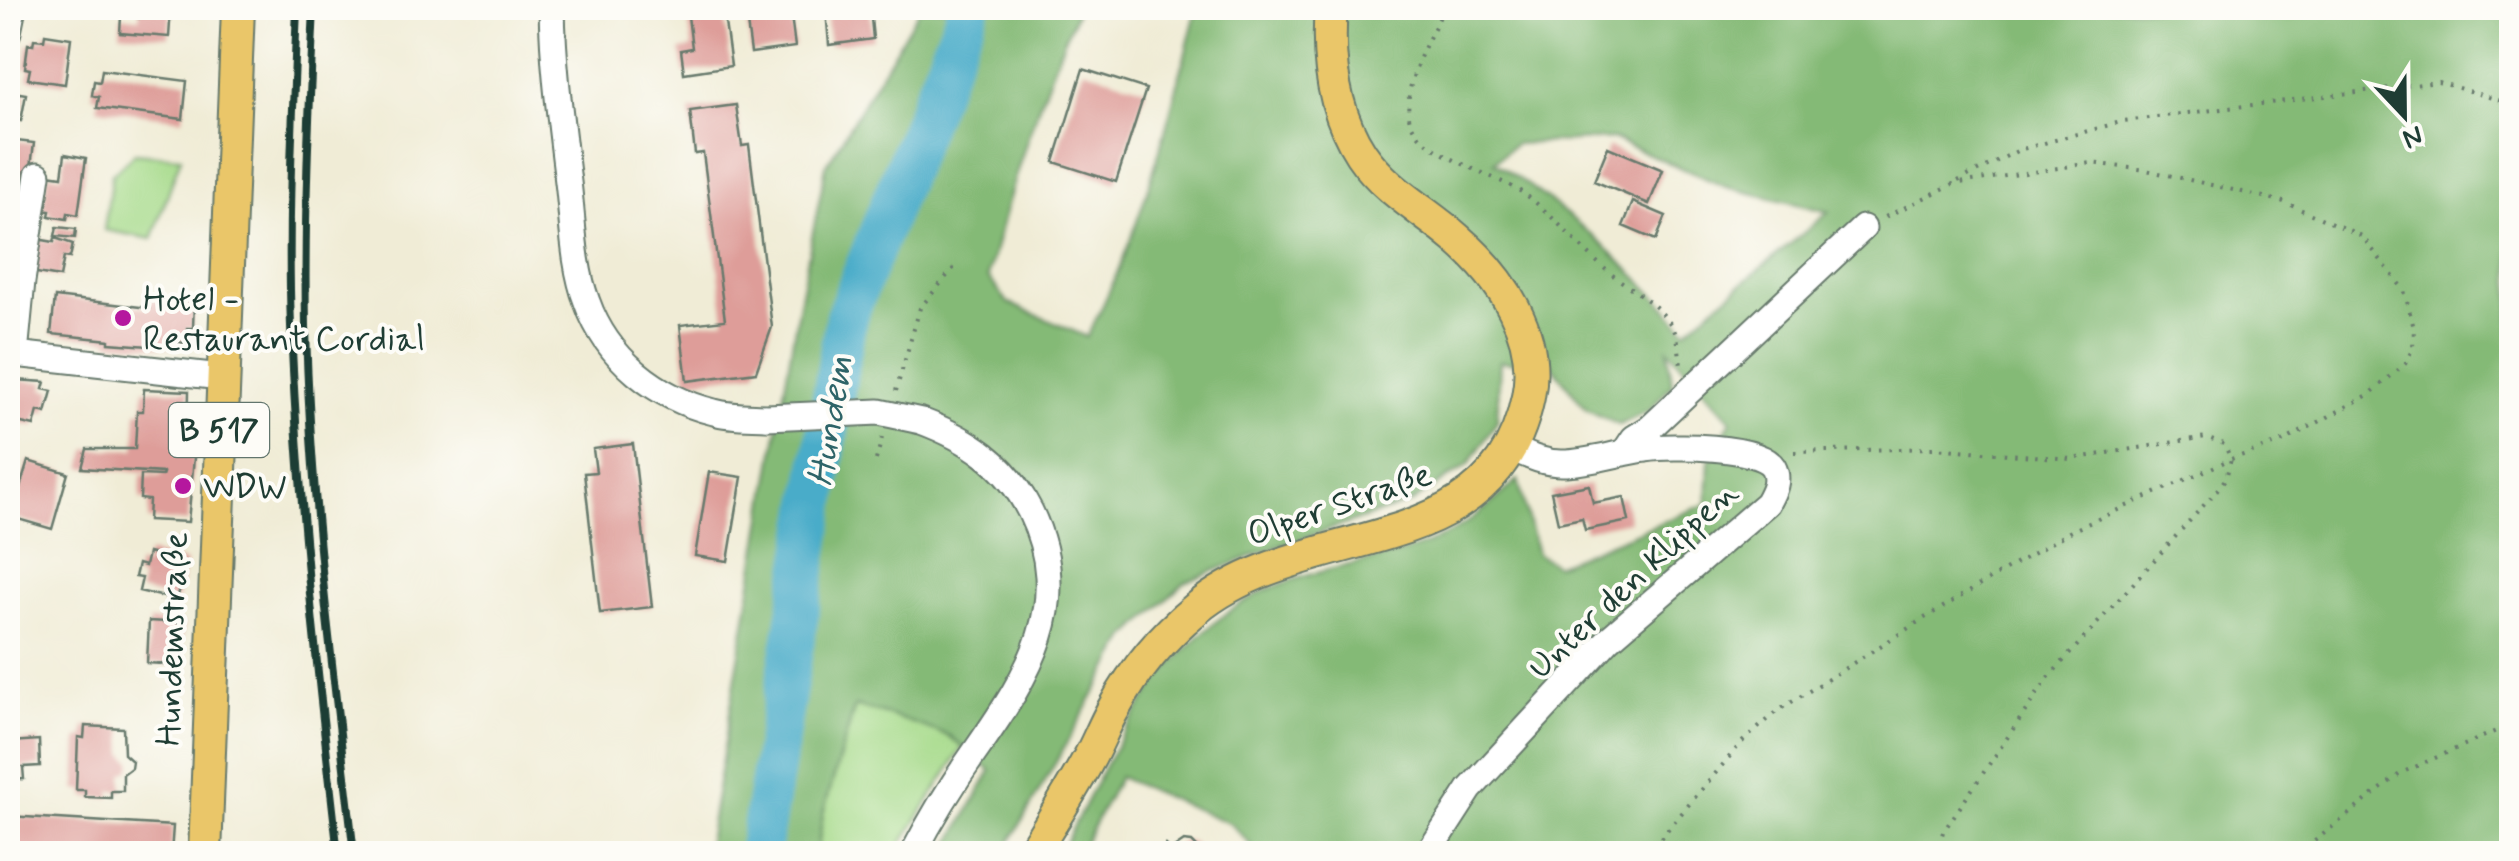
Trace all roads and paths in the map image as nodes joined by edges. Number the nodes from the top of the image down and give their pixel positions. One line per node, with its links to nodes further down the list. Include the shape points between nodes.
1 (14, 8): 6 (street)
2 (238, 8): 13 (main road, Hundemstraße / B 517)
3 (552, 8): 24 (street, bridge, via 578,265 600,332 618,356 677,400 717,413 879,412 959,435 1021,494 1040,532 1049,580 1045,620 1015,696)
4 (1331, 8): 17 (main road, Olper Straße, via 1337,96 1362,155 1391,189 1458,240 1522,322 1529,392)
5 (1444, 8): 14 (path, via 1416,69 1412,128 1450,157 1524,194 1657,307 1675,331)
6 (8, 32)
7 (2512, 104): 9 (path, via 2438,82 2124,122 2019,150)
8 (38, 175): 12 (street)
9 (1953, 184): 10 (path); 20 (path, via 2092,163 2281,202 2362,236 2404,290 2414,328 2405,364 2370,394 2282,442)
10 (1863, 228): 14 (street)
11 (958, 263): 15 (path, via 920,308)
12 (11, 355): 13 (street)
13 (221, 377): 23 (main road, Hundemstraße / B 517)
14 (1686, 394): 18 (street)
15 (892, 403)
16 (887, 422): 21 (path)
17 (1511, 448): 18 (street, Unter den Klippen, via 1541,462); 25 (main road, Olper Straße, via 1484,486 1451,510 1272,566 1198,607 1144,662)
18 (1624, 453): 19 (street, Unter den Klippen, via 1720,448)
19 (1765, 458): 20 (path, via 1933,448 2071,459 2206,437 2224,444); 26 (street, Unter den Klippen, via 1776,486 1767,503 1609,639 1470,789)
20 (2231, 459): 27 (path, via 2069,532 1779,710 1742,742); 28 (path, via 2213,496 2048,678 1942,832)
21 (876, 460)
22 (2512, 724): 29 (path, via 2400,773)
23 (205, 854)
24 (913, 854)
25 (1032, 854)
26 (1428, 854)
27 (1647, 854)
28 (1936, 854)
29 (2298, 854)

